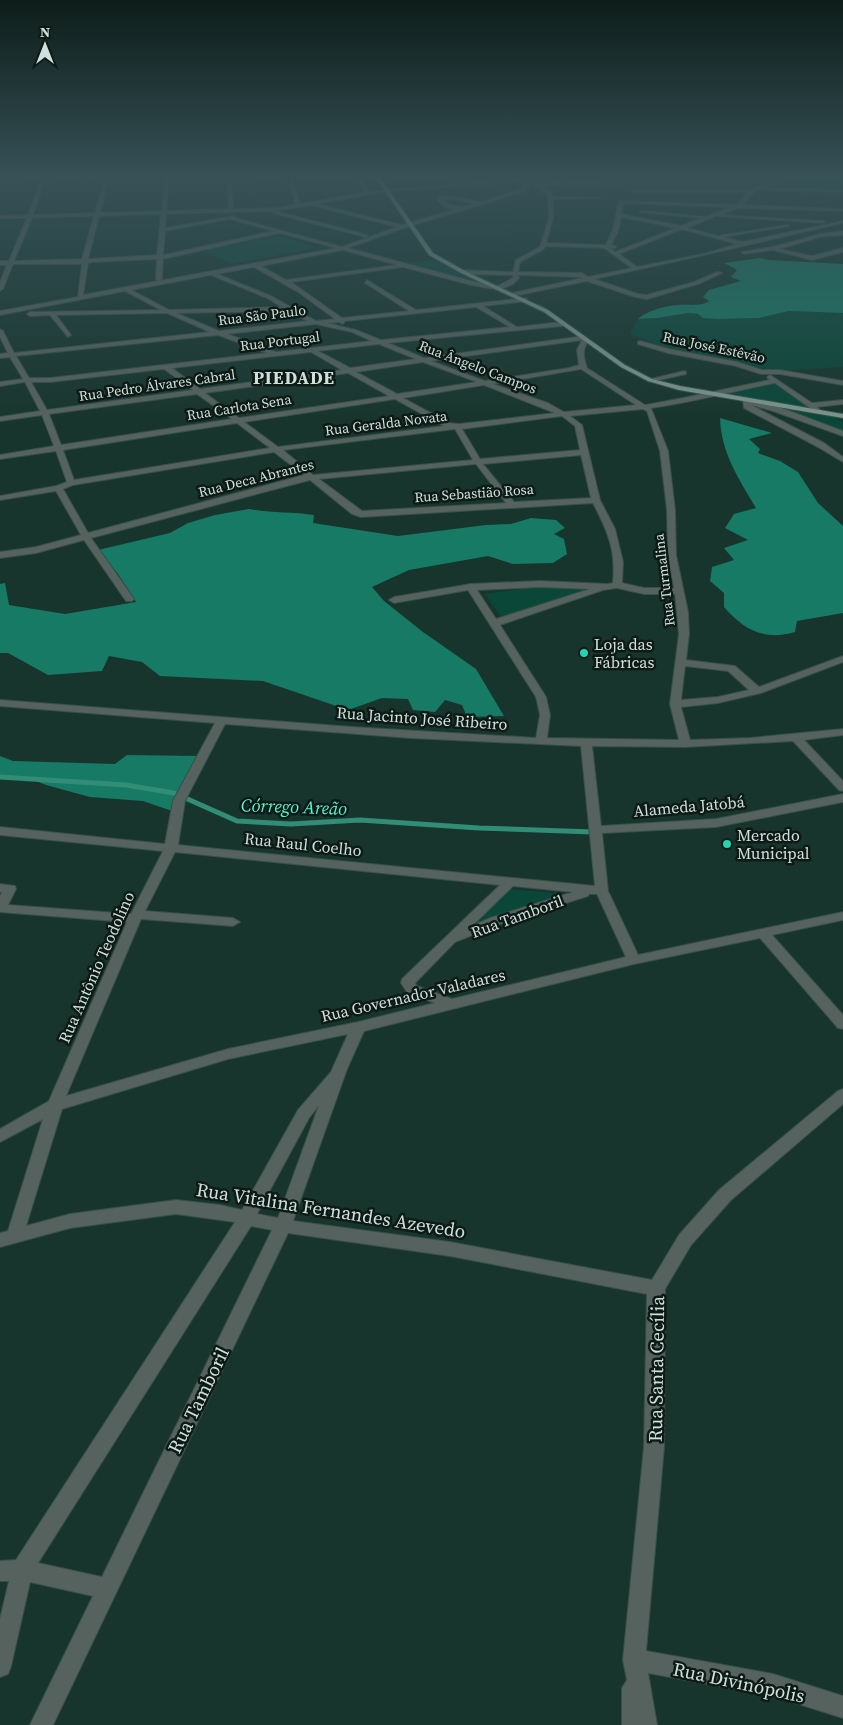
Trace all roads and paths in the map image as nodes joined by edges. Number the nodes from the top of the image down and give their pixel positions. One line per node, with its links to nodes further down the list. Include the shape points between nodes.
1 (12, 258): 13 (street)
2 (122, 258): 11 (street)
3 (160, 258): 21 (street)
4 (277, 258): 14 (street)
5 (283, 258): 14 (street)
6 (380, 258): 15 (street)
7 (439, 258): 17 (main road)
8 (523, 258): 18 (street, via 518,261)
9 (621, 258): 16 (street)
10 (682, 258): 16 (street)
11 (85, 260): 13 (street); 29 (street)
12 (0, 263): 13 (street)
13 (10, 263): 26 (street)
14 (252, 264): 20 (street); 21 (street); 23 (street)
15 (404, 265): 23 (street); 25 (street)
16 (635, 268): 22 (street)
17 (463, 272): 18 (street); 25 (main road)
18 (515, 273): 22 (street, via 582,275); 25 (street, via 512,283)
19 (720, 273): 22 (street, via 647,297)
20 (212, 274): 27 (street); 32 (street, Rua Ângelo Campos, via 269,297)
21 (159, 279): 27 (street)
22 (587, 279): 28 (street)
23 (286, 281): 37 (street)
24 (367, 282): 35 (street)
25 (497, 287): 28 (main road)
26 (0, 289)
27 (123, 289): 29 (street); 34 (street)
28 (514, 294): 30 (main road)
29 (81, 297): 33 (street)
30 (526, 300): 31 (street, Rua São Paulo); 39 (main road)
31 (476, 305): 35 (street, Rua São Paulo); 40 (street)
32 (289, 309): 34 (street); 38 (street, Rua Ângelo Campos)
33 (0, 312): 36 (street)
34 (167, 312): 36 (street); 43 (street)
35 (415, 312): 37 (street, Rua São Paulo)
36 (52, 314): 44 (street)
37 (339, 319): 38 (street, Rua São Paulo); 42 (street)
38 (314, 322): 42 (street, Rua Ângelo Campos); 43 (street, Rua São Paulo)
39 (562, 324): 40 (street, Rua Portugal); 45 (main road)
40 (515, 328): 46 (street, Rua Portugal)
41 (0, 331): 50 (street)
42 (354, 331): 46 (street, Rua Ângelo Campos)
43 (220, 333): 49 (street); 50 (street, Rua São Paulo)
44 (68, 335)
45 (585, 339): 52 (street, Rua Pedro Álvares Cabral); 54 (street, via 579,350); 61 (main road, via 623,366)
46 (380, 342): 48 (street, Rua Portugal); 52 (street, Rua Ângelo Campos)
47 (640, 343): 57 (street, Rua José Estêvão)
48 (312, 350): 49 (street, Rua Portugal); 56 (street)
49 (276, 354): 53 (street, Rua Portugal)
50 (11, 355): 51 (street, Rua São Paulo); 60 (street)
51 (0, 356)
52 (425, 361): 56 (street, Rua Pedro Álvares Cabral); 63 (street, Rua Ângelo Campos)
53 (166, 367): 60 (street, Rua Portugal); 67 (street)
54 (583, 367): 55 (street, Rua Carlota Sena); 70 (street, Rua Turmalina)
55 (570, 370): 63 (street, Rua Carlota Sena); 70 (street, Rua Turmalina, via 609,393)
56 (350, 371): 67 (street, Rua Pedro Álvares Cabral); 69 (street)
57 (761, 372): 59 (street, Rua José Estêvão); 62 (street)
58 (684, 374): 61 (street)
59 (811, 378): 64 (street, Rua José Estêvão); 66 (street)
60 (28, 380): 65 (street, Rua Portugal); 76 (street)
61 (650, 380): 68 (main road)
62 (776, 381): 68 (street, Rua Geralda Novata); 75 (street)
63 (487, 383): 69 (street, Rua Carlota Sena); 77 (street, Rua Ângelo Campos)
64 (843, 383)
65 (0, 384)
66 (843, 390)
67 (198, 391): 76 (street, Rua Pedro Álvares Cabral); 80 (street)
68 (709, 394): 71 (main road); 74 (street, Rua Geralda Novata)
69 (395, 397): 80 (street, Rua Carlota Sena); 81 (street, via 447,425)
70 (627, 398): 74 (street, Rua Turmalina)
71 (737, 398): 72 (street); 75 (main road)
72 (747, 401): 82 (street); 87 (street, via 747,406)
73 (843, 402): 75 (street)
74 (643, 407): 77 (street, Rua Geralda Novata); 99 (street, Rua Turmalina, via 650,410 664,452 672,555)
75 (814, 408): 78 (main road)
76 (44, 413): 79 (street, Rua Pedro Álvares Cabral); 83 (street)
77 (562, 414): 81 (street, Rua Geralda Novata); 85 (street, Rua Ângelo Campos, via 578,425)
78 (841, 416)
79 (0, 419)
80 (236, 420): 83 (street, Rua Carlota Sena); 84 (street)
81 (457, 426): 84 (street, Rua Geralda Novata); 88 (street)
82 (843, 434)
83 (58, 448): 86 (street, Rua Carlota Sena); 90 (street)
84 (276, 449): 89 (street); 90 (street, Rua Geralda Novata)
85 (584, 452): 88 (street, Rua Deca Abrantes); 93 (street, Rua Ângelo Campos)
86 (0, 457)
87 (843, 460)
88 (478, 461): 89 (street, Rua Deca Abrantes); 94 (street)
89 (312, 477): 94 (street, Rua Sebastião Rosa, via 355,512 370,515); 95 (street, Rua Deca Abrantes)
90 (71, 483): 91 (street, Rua Geralda Novata)
91 (58, 488): 92 (street, Rua Geralda Novata); 95 (street)
92 (0, 498)
93 (596, 500): 94 (street, Rua Sebastião Rosa); 97 (street, Rua Ângelo Campos, via 608,521 619,562)
94 (511, 504)
95 (86, 537): 96 (street, Rua Deca Abrantes); 100 (street)
96 (0, 555)
97 (612, 586): 98 (street, via 540,584); 99 (street, via 644,591); 102 (street)
98 (471, 587): 101 (street); 102 (street)
99 (679, 591): 104 (street, Rua Turmalina, via 684,634)
100 (129, 599)
101 (394, 600)
102 (495, 623): 113 (street, via 541,697 545,715)
103 (843, 659): 105 (street)
104 (681, 663): 107 (street, via 731,668); 109 (street, Rua Turmalina)
105 (832, 663): 106 (street); 107 (street)
106 (843, 669)
107 (757, 691): 109 (street, via 718,700)
108 (0, 703): 110 (street, Rua Jacinto José Ribeiro)
109 (675, 704): 115 (street, Rua Turmalina)
110 (222, 719): 113 (street, Rua Jacinto José Ribeiro); 120 (street, Rua Antônio Teodolino, via 183,796)
111 (843, 732): 112 (street, Rua Jacinto José Ribeiro)
112 (796, 738): 115 (street, Rua Jacinto José Ribeiro); 116 (street)
113 (541, 742): 114 (street, Rua Jacinto José Ribeiro)
114 (586, 744): 115 (street, Rua Jacinto José Ribeiro); 118 (street)
115 (685, 744)
116 (843, 788)
117 (843, 798): 118 (street, Alameda Jatobá, via 716,823)
118 (596, 830): 124 (street)
119 (0, 831): 120 (street, Rua Raul Coelho)
120 (171, 847): 121 (street, Rua Raul Coelho); 126 (street, Rua Antônio Teodolino)
121 (510, 882): 123 (street, Rua Raul Coelho); 130 (street, Rua Tamboril)
122 (5, 889): 125 (street)
123 (588, 891): 124 (street, Rua Raul Coelho); 130 (street, Rua Tamboril, via 495,921)
124 (602, 891): 131 (street)
125 (0, 908): 126 (street)
126 (136, 916): 128 (street); 137 (street, Rua Antônio Teodolino)
127 (843, 916): 129 (street, Rua Governador Valadares)
128 (233, 922)
129 (764, 934): 131 (street, Rua Governador Valadares); 133 (street)
130 (447, 942): 132 (street, Rua Tamboril, via 408,983 412,988)
131 (634, 960): 132 (street, Rua Governador Valadares)
132 (450, 1004): 134 (street, Rua Governador Valadares)
133 (843, 1024)
134 (358, 1027): 135 (street, Rua Tamboril); 137 (street, Rua Governador Valadares, via 228,1054)
135 (340, 1069): 139 (street, Rua Tamboril, via 303,1114); 140 (street, Rua Tamboril)
136 (843, 1094): 142 (street, Rua Santa Cecília, via 726,1194 686,1240)
137 (55, 1105): 138 (street, Rua Governador Valadares); 141 (street, Rua Antônio Teodolino)
138 (1, 1131)
139 (246, 1219): 140 (street, Rua Vitalina Fernandes Azevedo); 141 (street, Rua Vitalina Fernandes Azevedo, via 220,1212 176,1207 70,1221); 143 (street, Rua Tamboril)
140 (283, 1226): 142 (street, Rua Vitalina Fernandes Azevedo, via 450,1249); 145 (street, Rua Tamboril)
141 (8, 1238)
142 (656, 1288): 146 (street, Rua Santa Cecília, via 654,1447)
143 (22, 1570): 144 (street); 145 (street); 147 (street, Rua Tamboril)
144 (0, 1571)
145 (106, 1588): 149 (street, Rua Tamboril)
146 (634, 1660): 148 (street, Rua Divinópolis, via 774,1685); 150 (street, Rua Santa Cecília); 151 (street, Rua Santa Cecília)
147 (0, 1666)
148 (843, 1707)
149 (41, 1725)
150 (633, 1725)
151 (646, 1725)

